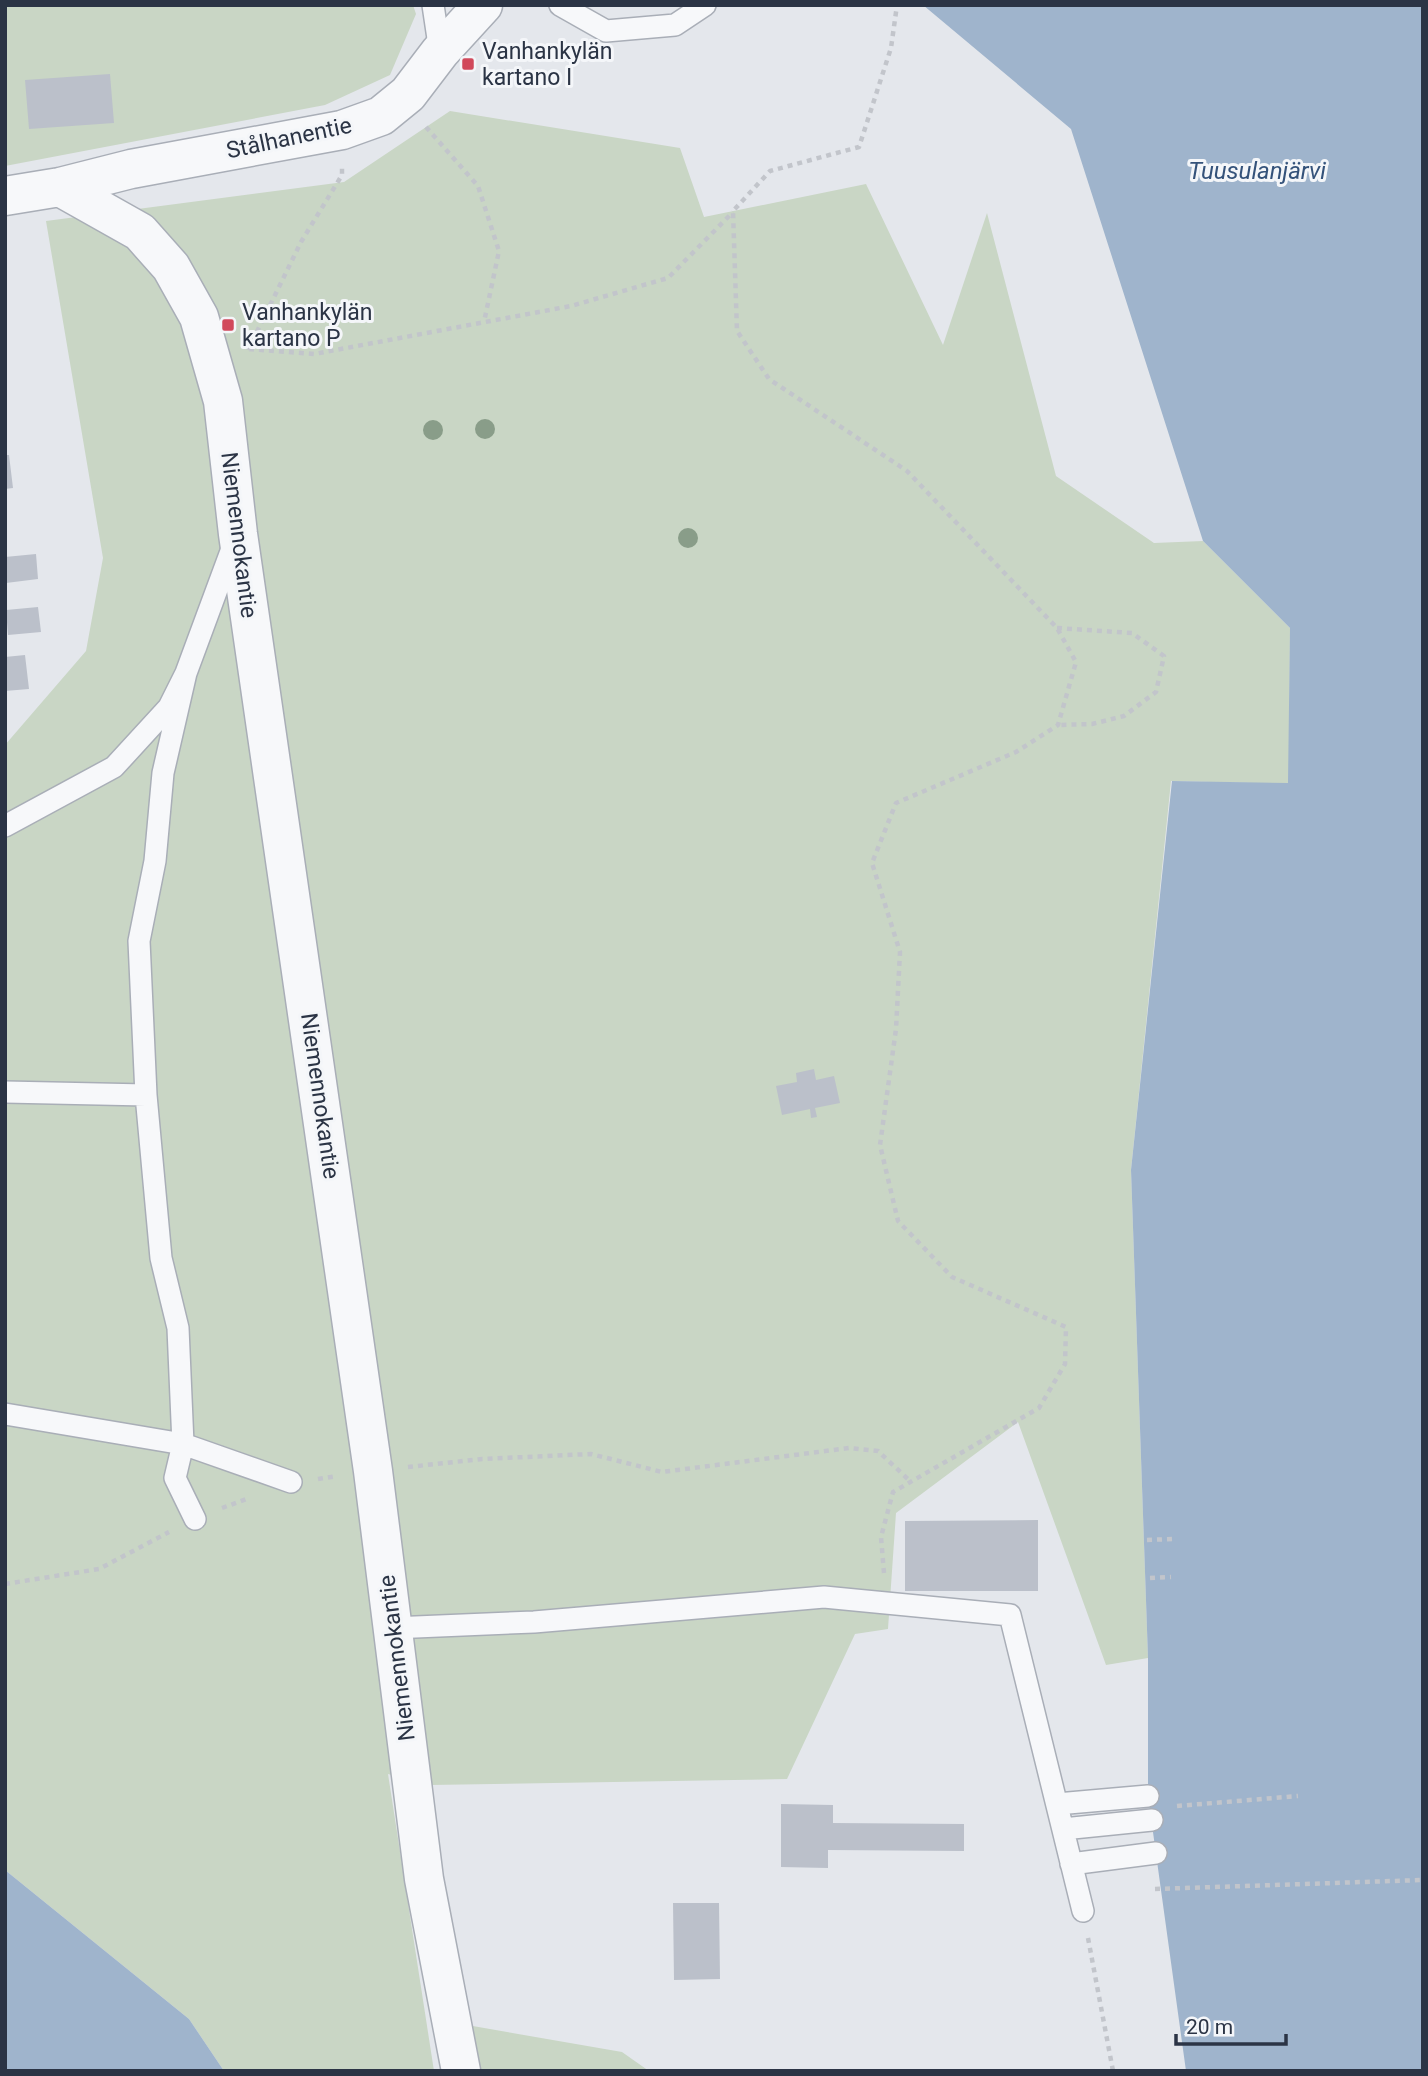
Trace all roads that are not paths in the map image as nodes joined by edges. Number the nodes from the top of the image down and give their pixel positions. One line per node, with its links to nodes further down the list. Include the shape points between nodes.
1 (433, 5): 5 (lane)
2 (483, 5): 5 (street, Stålhanentie)
3 (560, 5): 4 (lane, via 606,31 675,25)
4 (705, 5)
5 (440, 52): 6 (street, Stålhanentie, via 408,94 381,116 342,130 131,169)
6 (60, 187): 7 (street, Stålhanentie); 8 (street, Niemennokantie, via 140,232 171,267 200,317 223,401)
7 (5, 196)
8 (238, 534): 9 (lane); 17 (street, Niemennokantie)
9 (186, 673): 10 (lane, via 169,707 114,767); 12 (lane, via 163,772 155,861 139,941)
10 (5, 826)
11 (5, 1092): 12 (lane)
12 (146, 1095): 14 (lane, via 160,1258 178,1328)
13 (5, 1414): 14 (lane)
14 (183, 1444): 15 (lane); 16 (lane, via 174,1478)
15 (291, 1482)
16 (195, 1519)
17 (392, 1628): 18 (lane, via 534,1622 824,1597 1010,1615); 23 (street, Niemennokantie, via 424,1879)
18 (1057, 1804): 19 (lane); 19 (lane, via 1154,1807)
19 (1063, 1829): 21 (lane)
20 (1156, 1853): 21 (lane)
21 (1071, 1864): 22 (lane)
22 (1083, 1911)
23 (461, 2071)

